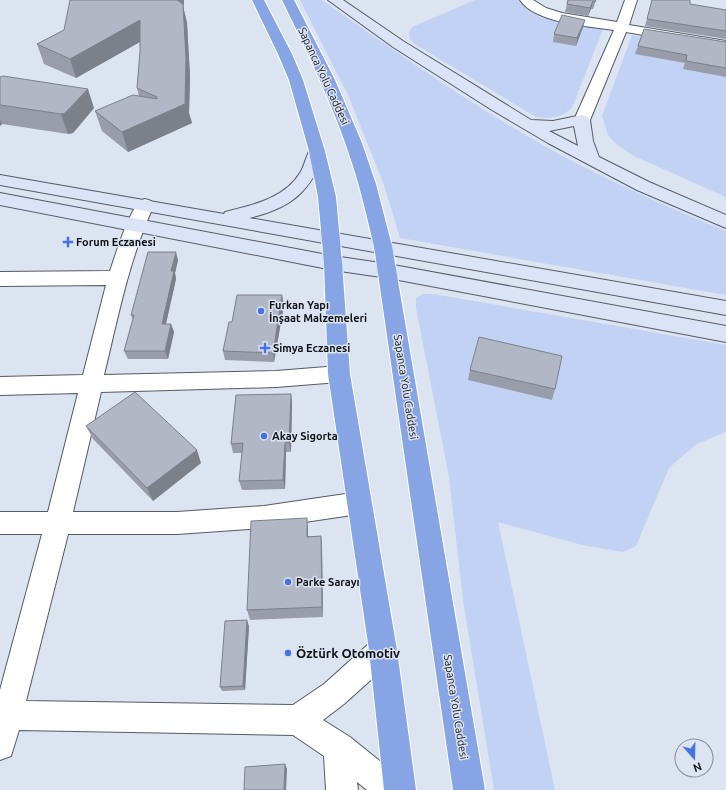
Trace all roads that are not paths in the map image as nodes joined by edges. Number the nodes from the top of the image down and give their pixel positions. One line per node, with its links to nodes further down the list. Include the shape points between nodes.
1 (258, 0): 10 (highway, via 296,80)
2 (288, 0): 18 (highway, Sapanca Yolu Caddesi, via 320,62 352,137 369,188)
3 (334, 0): 9 (street, via 398,44)
4 (526, 0): 6 (street, via 546,13)
5 (630, 0): 6 (street)
6 (622, 26): 7 (street); 8 (street)
7 (726, 45)
8 (582, 120): 9 (street, via 553,126); 11 (street, via 581,131)
9 (528, 125): 11 (street)
10 (317, 151): 15 (street, via 307,175 288,195 258,210); 17 (highway, via 327,197)
11 (593, 161): 16 (street)
12 (0, 180): 14 (street)
13 (0, 199): 14 (street)
14 (140, 215): 15 (street); 19 (street); 21 (street)
15 (216, 218): 17 (street)
16 (726, 222)
17 (331, 237): 18 (street); 19 (highway)
18 (383, 246): 20 (highway, Sapanca Yolu Caddesi); 23 (street)
19 (333, 263): 20 (street); 25 (highway)
20 (388, 271): 24 (street); 39 (highway, Sapanca Yolu Caddesi)
21 (117, 278): 22 (street); 26 (street)
22 (0, 279)
23 (726, 308)
24 (726, 334)
25 (339, 374): 26 (street, via 276,379); 28 (highway)
26 (91, 384): 27 (street); 29 (street)
27 (0, 386)
28 (359, 503): 29 (street, via 264,517 185,522); 31 (highway)
29 (58, 522): 30 (street); 32 (street)
30 (0, 523)
31 (383, 650): 33 (street, via 334,694); 38 (highway)
32 (4, 715): 33 (street); 34 (street)
33 (297, 720): 35 (street)
34 (0, 745)
35 (339, 748): 36 (street); 37 (street)
36 (342, 790)
37 (391, 790)
38 (400, 790)
39 (470, 790)

